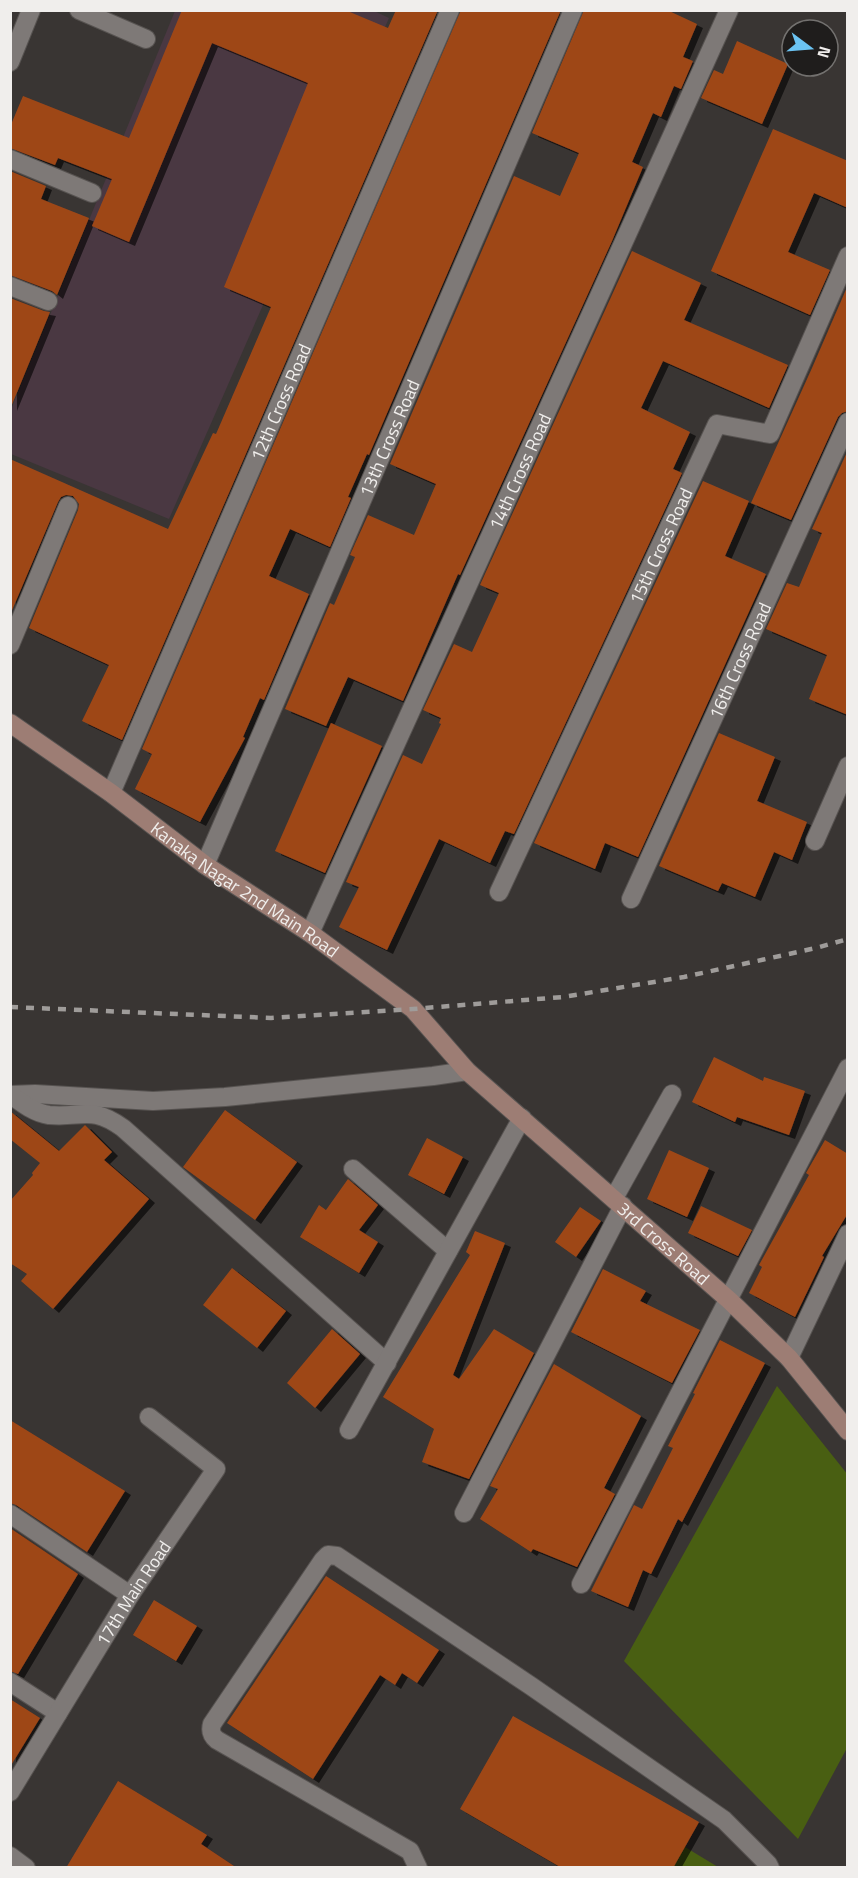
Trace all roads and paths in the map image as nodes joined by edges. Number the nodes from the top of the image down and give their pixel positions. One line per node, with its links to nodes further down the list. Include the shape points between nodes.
1 (31, 10): 7 (street)
2 (79, 10): 6 (street)
3 (450, 10): 18 (street, 12th Cross Road)
4 (573, 10): 20 (street, 13th Cross Road)
5 (729, 10): 23 (street, 14th Cross Road)
6 (146, 39)
7 (10, 62)
8 (10, 159): 9 (street)
9 (92, 193)
10 (848, 256): 21 (street, 15th Cross Road, via 770,434 717,424)
11 (10, 286): 12 (street)
12 (48, 301)
13 (848, 422): 22 (street, 16th Cross Road)
14 (68, 506): 15 (street)
15 (10, 645)
16 (10, 723): 18 (main road, Kanaka Nagar 2nd Main Road)
17 (848, 766): 19 (street)
18 (111, 793): 20 (main road, Kanaka Nagar 2nd Main Road)
19 (815, 841)
20 (205, 865): 23 (main road, Kanaka Nagar 2nd Main Road)
21 (500, 892)
22 (631, 899)
23 (310, 933): 25 (main road, Kanaka Nagar 2nd Main Road, via 413,1009)
24 (848, 1068): 33 (street)
25 (467, 1071): 27 (street, via 153,1101); 28 (main road, 3rd Cross Road)
26 (672, 1094): 30 (street)
27 (11, 1095): 35 (street, via 38,1112 105,1116 123,1128)
28 (522, 1118): 30 (main road, 3rd Cross Road); 32 (street)
29 (353, 1169): 32 (street)
30 (618, 1202): 33 (main road, 3rd Cross Road); 39 (street)
31 (848, 1234): 34 (street)
32 (448, 1251): 35 (street)
33 (729, 1300): 34 (main road, 3rd Cross Road); 41 (street)
34 (789, 1358): 37 (main road, 3rd Cross Road)
35 (387, 1363): 38 (street)
36 (149, 1417): 42 (street, 17th Main Road, via 216,1469)
37 (846, 1424)
38 (349, 1430)
39 (464, 1513)
40 (10, 1514): 42 (street)
41 (581, 1584)
42 (129, 1595): 44 (street, 17th Main Road)
43 (10, 1682): 44 (street)
44 (58, 1713): 45 (street, 17th Main Road)
45 (10, 1792)
46 (10, 1856): 47 (street)
47 (26, 1868)
48 (418, 1868): 49 (street, via 410,1851 217,1740 210,1730 328,1555 337,1556 724,1820)
49 (770, 1868)

